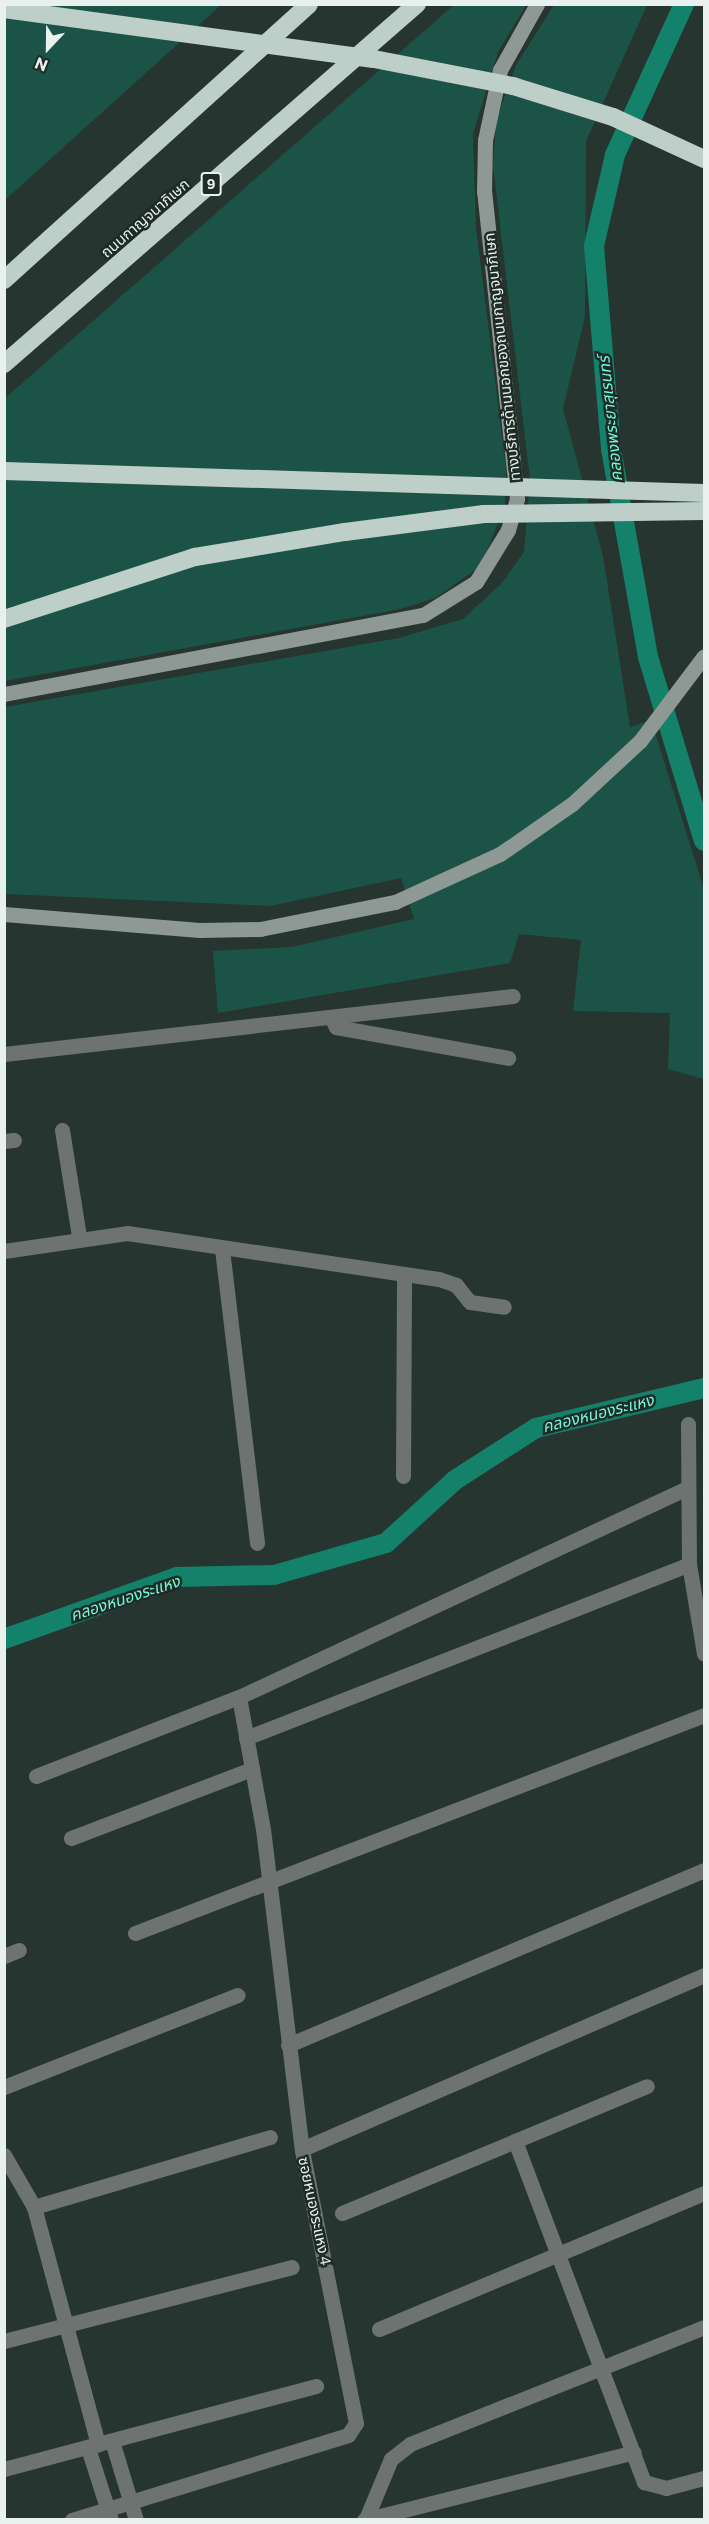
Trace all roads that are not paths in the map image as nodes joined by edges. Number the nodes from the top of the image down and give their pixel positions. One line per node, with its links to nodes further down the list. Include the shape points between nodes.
1 (309, 4): 6 (highway)
2 (417, 4): 7 (highway, ถนนกาญจนาภิเษก / 9)
3 (537, 4): 13 (main road, ทางบริการด้านนอกของถนนกาญจนาภิเษก, via 500,70 484,140 483,192 518,499 508,530 476,582 423,615)
4 (4, 9): 5 (highway, bridge, via 374,59 513,86 613,117)
5 (705, 159)
6 (4, 280)
7 (4, 364)
8 (4, 471): 9 (highway, bridge)
9 (705, 493)
10 (705, 511): 11 (highway, bridge, via 484,514 345,532 195,557)
11 (4, 619)
12 (705, 656): 14 (main road, via 624,758 542,827 500,854 369,910 260,929 199,930)
13 (4, 694)
14 (4, 914)
15 (513, 996): 16 (street)
16 (336, 1021): 17 (street); 18 (street); 19 (street)
17 (4, 1054)
18 (508, 1058)
19 (4, 1063)
20 (62, 1130): 21 (street)
21 (80, 1236): 22 (street, via 127,1233); 23 (street)
22 (222, 1249): 24 (street); 29 (street)
23 (4, 1251)
24 (404, 1274): 25 (street, via 439,1279 456,1285 470,1302); 27 (street)
25 (504, 1307)
26 (688, 1424): 28 (street)
27 (403, 1476)
28 (688, 1488): 30 (street); 32 (street)
29 (257, 1543)
30 (689, 1564): 31 (street); 34 (street)
31 (705, 1654)
32 (239, 1696): 34 (street, ซอยหนองระแหง 4); 36 (street)
33 (705, 1714): 39 (street)
34 (246, 1738): 35 (street, ซอยหนองระแหง 4)
35 (252, 1769): 37 (street); 39 (street, ซอยหนองระแหง 4)
36 (36, 1776)
37 (71, 1838)
38 (705, 1870): 43 (street)
39 (268, 1884): 40 (street); 43 (street, ซอยหนองระแหง 4)
40 (135, 1933)
41 (705, 1975): 48 (street)
42 (237, 1995): 45 (street)
43 (288, 2044): 48 (street, ซอยหนองระแหง 4)
44 (647, 2086): 47 (street)
45 (4, 2087)
46 (270, 2137): 51 (street)
47 (515, 2141): 52 (street); 53 (street)
48 (302, 2149): 65 (street, ซอยหนองระแหง 4, via 356,2423 348,2435)
49 (4, 2155): 51 (street)
50 (705, 2193): 53 (street)
51 (34, 2207): 55 (street)
52 (342, 2212)
53 (559, 2253): 57 (street); 59 (street)
54 (292, 2267): 55 (street)
55 (65, 2324): 58 (street); 61 (street)
56 (705, 2327): 59 (street)
57 (379, 2329)
58 (4, 2341)
59 (602, 2368): 62 (street); 67 (street, via 410,2444 391,2459)
60 (316, 2386): 61 (street)
61 (99, 2445): 63 (street); 65 (street); 66 (street)
62 (634, 2452): 64 (street, via 644,2482 654,2488); 67 (street)
63 (4, 2469)
64 (705, 2478)
65 (131, 2504): 66 (street, ซอยหนองระแหง 4); 69 (street)
66 (109, 2515): 68 (street, ซอยหนองระแหง 4)
67 (365, 2519)
68 (72, 2520)
69 (136, 2520)

